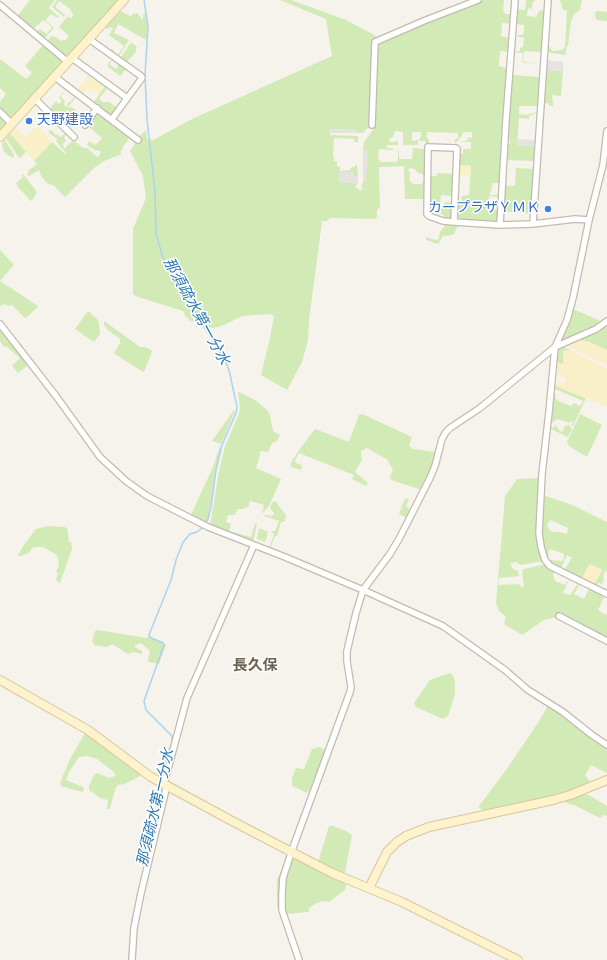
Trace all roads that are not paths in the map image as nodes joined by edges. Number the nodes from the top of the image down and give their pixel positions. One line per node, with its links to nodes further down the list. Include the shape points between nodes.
1 (124, 0): 6 (street)
2 (478, 0): 16 (street, via 375,42)
3 (515, 0): 24 (street)
4 (548, 0): 23 (street)
5 (0, 5): 7 (street)
6 (89, 39): 7 (street); 9 (street, via 141,76)
7 (70, 60): 8 (street); 9 (street)
8 (55, 76): 10 (street); 11 (street)
9 (127, 98): 13 (street)
10 (34, 99): 14 (street); 19 (street)
11 (97, 108): 13 (street); 15 (street)
12 (0, 112): 14 (street)
13 (112, 119): 20 (street)
14 (12, 124): 18 (street)
15 (85, 125)
16 (372, 125)
17 (607, 131): 21 (street, via 603,165)
18 (0, 137)
19 (74, 137)
20 (138, 140)
21 (589, 220): 23 (street); 27 (street, via 573,298)
22 (454, 222): 22 (street, via 443,221 427,214 428,147 457,149); 24 (street)
23 (533, 224): 24 (street)
24 (500, 225)
25 (607, 321): 27 (street, via 596,329)
26 (0, 324): 28 (street, via 111,468 147,496 208,527)
27 (555, 347): 29 (street, via 446,432 436,466 399,540); 30 (street, via 542,474 539,533 541,547 550,566)
28 (254, 545): 29 (street); 36 (street, via 187,698)
29 (363, 590): 34 (street, via 443,626); 37 (street, via 347,651 352,687)
30 (607, 594)
31 (559, 616): 32 (street)
32 (607, 641)
33 (0, 680): 36 (street, via 88,730 139,769)
34 (607, 745)
35 (607, 780): 38 (street, via 553,800 429,827 406,836 387,852)
36 (166, 785): 37 (street); 39 (street, via 134,928)
37 (291, 853): 38 (street); 40 (street, via 283,878 282,910)
38 (369, 888): 41 (street)
39 (132, 960)
40 (299, 960)
41 (518, 960)

